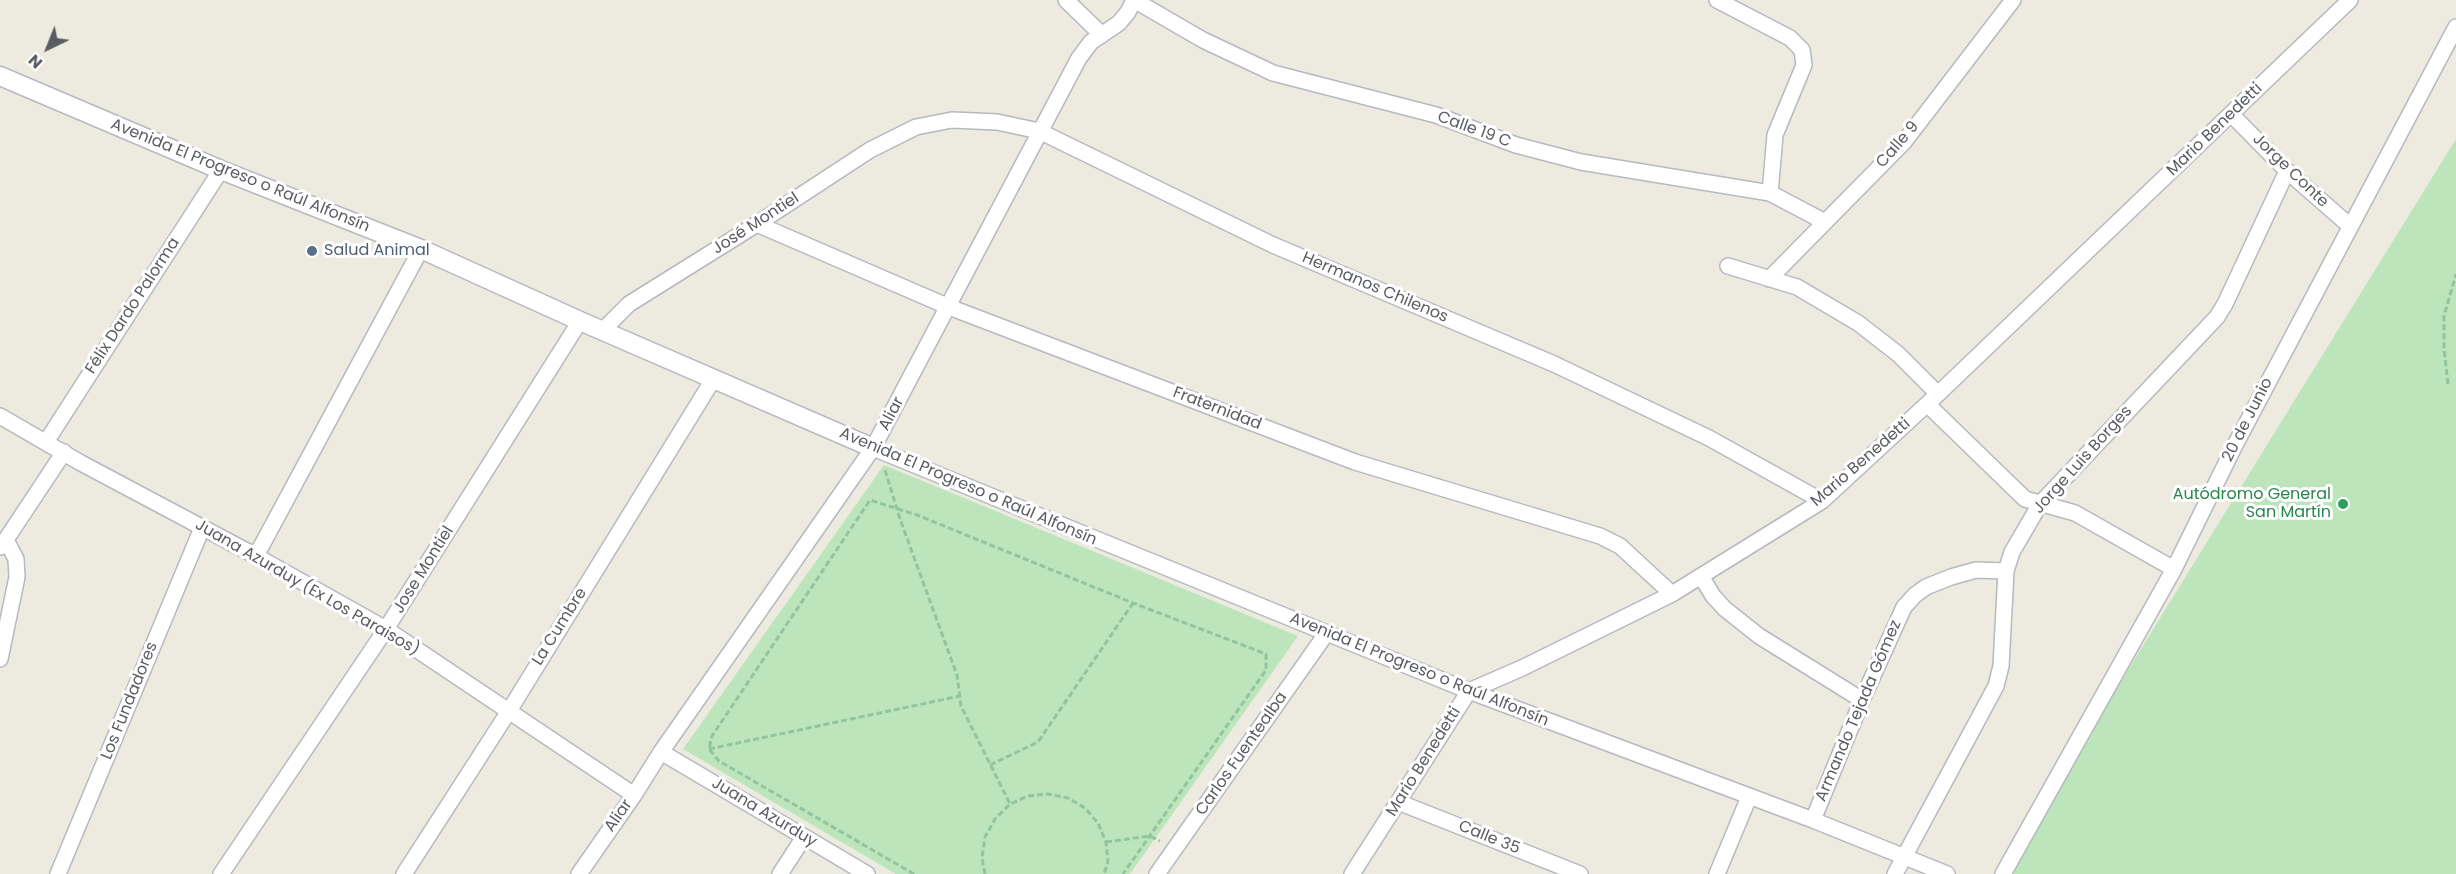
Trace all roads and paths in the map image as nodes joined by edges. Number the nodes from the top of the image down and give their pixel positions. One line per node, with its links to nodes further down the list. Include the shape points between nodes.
1 (1066, 0): 7 (street)
2 (1134, 0): 7 (street, Aliar, via 1119,23); 14 (street, Calle 19 C, via 1203,40 1273,73 1436,115 1516,145 1581,162)
3 (1717, 0): 14 (street, via 1790,38 1802,50 1804,65 1775,135)
4 (2013, 0): 15 (street, Calle 9, via 1904,142)
5 (2350, 0): 9 (street, Mario Benedetti)
6 (2456, 27): 17 (street, 20 de Junio)
7 (1101, 35): 11 (street, Aliar, via 1079,58)
8 (0, 76): 12 (street, Avenida El Progreso o Raúl Alfonsín)
9 (2231, 114): 13 (street, Jorge Conte); 27 (street, Mario Benedetti)
10 (916, 127): 11 (street, Hermanos Chilenos, via 952,120 997,122); 16 (street, José Montiel, via 870,150)
11 (1039, 131): 22 (street, Aliar); 32 (street, Hermanos Chilenos, via 1273,245 1564,369 1709,438)
12 (221, 170): 18 (street, Avenida El Progreso o Raúl Alfonsín); 29 (street, Félix Dardo Palorma)
13 (2287, 171): 17 (street, Jorge Conte); 33 (street, Jorge Luis Borges, via 2217,317)
14 (1770, 193): 15 (street, Calle 19 C)
15 (1826, 222): 21 (street, Calle 9)
16 (757, 224): 22 (street, Fraternidad); 24 (street, José Montiel, via 629,304)
17 (2350, 226): 38 (street, 20 de Junio)
18 (421, 249): 23 (street, Avenida El Progreso o Raúl Alfonsín); 37 (street)
19 (1728, 266): 21 (street)
20 (2456, 274): 26 (path, via 2444,316)
21 (1769, 279): 27 (street, via 1797,287 1858,323 1898,354)
22 (949, 307): 30 (street, Aliar); 41 (street, Fraternidad, via 1354,462 1600,536 1620,546)
23 (580, 321): 24 (street, Avenida El Progreso o Raúl Alfonsín); 43 (street, Jose Montiel)
24 (603, 330): 25 (street, Avenida El Progreso o Raúl Alfonsín)
25 (714, 378): 30 (street, Avenida El Progreso o Raúl Alfonsín); 49 (street, La Cumbre)
26 (2448, 384)
27 (1932, 399): 32 (street, Mario Benedetti); 33 (street, via 2015,490)
28 (0, 416): 29 (street, Juana Azurduy (Ex Los Paraisos))
29 (46, 442): 31 (street, Juana Azurduy (Ex Los Paraisos))
30 (878, 451): 34 (path); 44 (street, Avenida El Progreso o Raúl Alfonsín); 51 (street, Aliar)
31 (64, 452): 35 (street, Juana Azurduy (Ex Los Paraisos)); 36 (street)
32 (1822, 501): 40 (street, Mario Benedetti)
33 (2040, 504): 38 (street, via 2075,513); 39 (street, Jorge Luis Borges, via 2012,552)
34 (896, 508): 42 (path); 47 (path, via 957,675); 50 (path, via 870,501 712,736)
35 (202, 528): 37 (street, Juana Azurduy (Ex Los Paraisos)); 63 (street, Los Fundadores)
36 (3, 544): 45 (street, via 16,559 17,577)
37 (256, 556): 43 (street, Juana Azurduy (Ex Los Paraisos))
38 (2174, 569): 79 (street, 20 de Junio)
39 (2006, 571): 48 (street, Armando Tejada Gómez, via 1976,570 1915,595 1899,616); 62 (street, Jorge Luis Borges, via 2001,666 1996,686)
40 (1701, 576): 41 (street, Mario Benedetti); 48 (street, via 1725,609 1759,636)
41 (1672, 594): 46 (street, Mario Benedetti)
42 (1133, 603): 52 (path, via 1038,742); 58 (path, via 1266,654 1266,670)
43 (386, 629): 49 (street, Juana Azurduy (Ex Los Paraisos)); 64 (street, Jose Montiel)
44 (1326, 634): 46 (street, Avenida El Progreso o Raúl Alfonsín); 61 (street, Carlos Fuentealba)
45 (0, 659)
46 (1469, 691): 54 (street, Avenida El Progreso o Raúl Alfonsín); 55 (street, Mario Benedetti)
47 (960, 696): 50 (path); 52 (path, via 961,706)
48 (1862, 699): 57 (street, Armando Tejada Gómez)
49 (508, 711): 53 (street, Juana Azurduy (Ex Los Paraisos)); 65 (street, La Cumbre)
50 (709, 749): 69 (path, via 719,761)
51 (661, 752): 53 (street, Aliar); 59 (street, Juana Azurduy)
52 (990, 765): 56 (path)
53 (634, 795): 66 (street, Aliar)
54 (1749, 797): 57 (street, Avenida El Progreso o Raúl Alfonsín); 76 (street)
55 (1398, 802): 74 (street, Mario Benedetti); 75 (street, Calle 35)
56 (1010, 804): 60 (path, via 1028,796 1068,798 1085,808 1098,823); 70 (path, via 985,837)
57 (1813, 820): 62 (street, Avenida El Progreso o Raúl Alfonsín)
58 (1150, 836): 60 (path); 61 (path); 72 (path)
59 (804, 837): 67 (street); 68 (street, Juana Azurduy)
60 (1106, 842): 71 (path, via 1108,862)
61 (1176, 847): 73 (street, Carlos Fuentealba)
62 (1906, 857): 77 (street, Jorge Luis Borges); 78 (street, Avenida El Progreso o Raúl Alfonsín)
63 (58, 874)
64 (221, 874)
65 (404, 874)
66 (579, 874)
67 (780, 874)
68 (867, 874)
69 (914, 874)
70 (985, 874)
71 (1104, 874)
72 (1124, 874)
73 (1157, 874)
74 (1352, 874)
75 (1580, 874)
76 (1717, 874)
77 (1895, 874)
78 (1947, 874)
79 (2003, 874)

